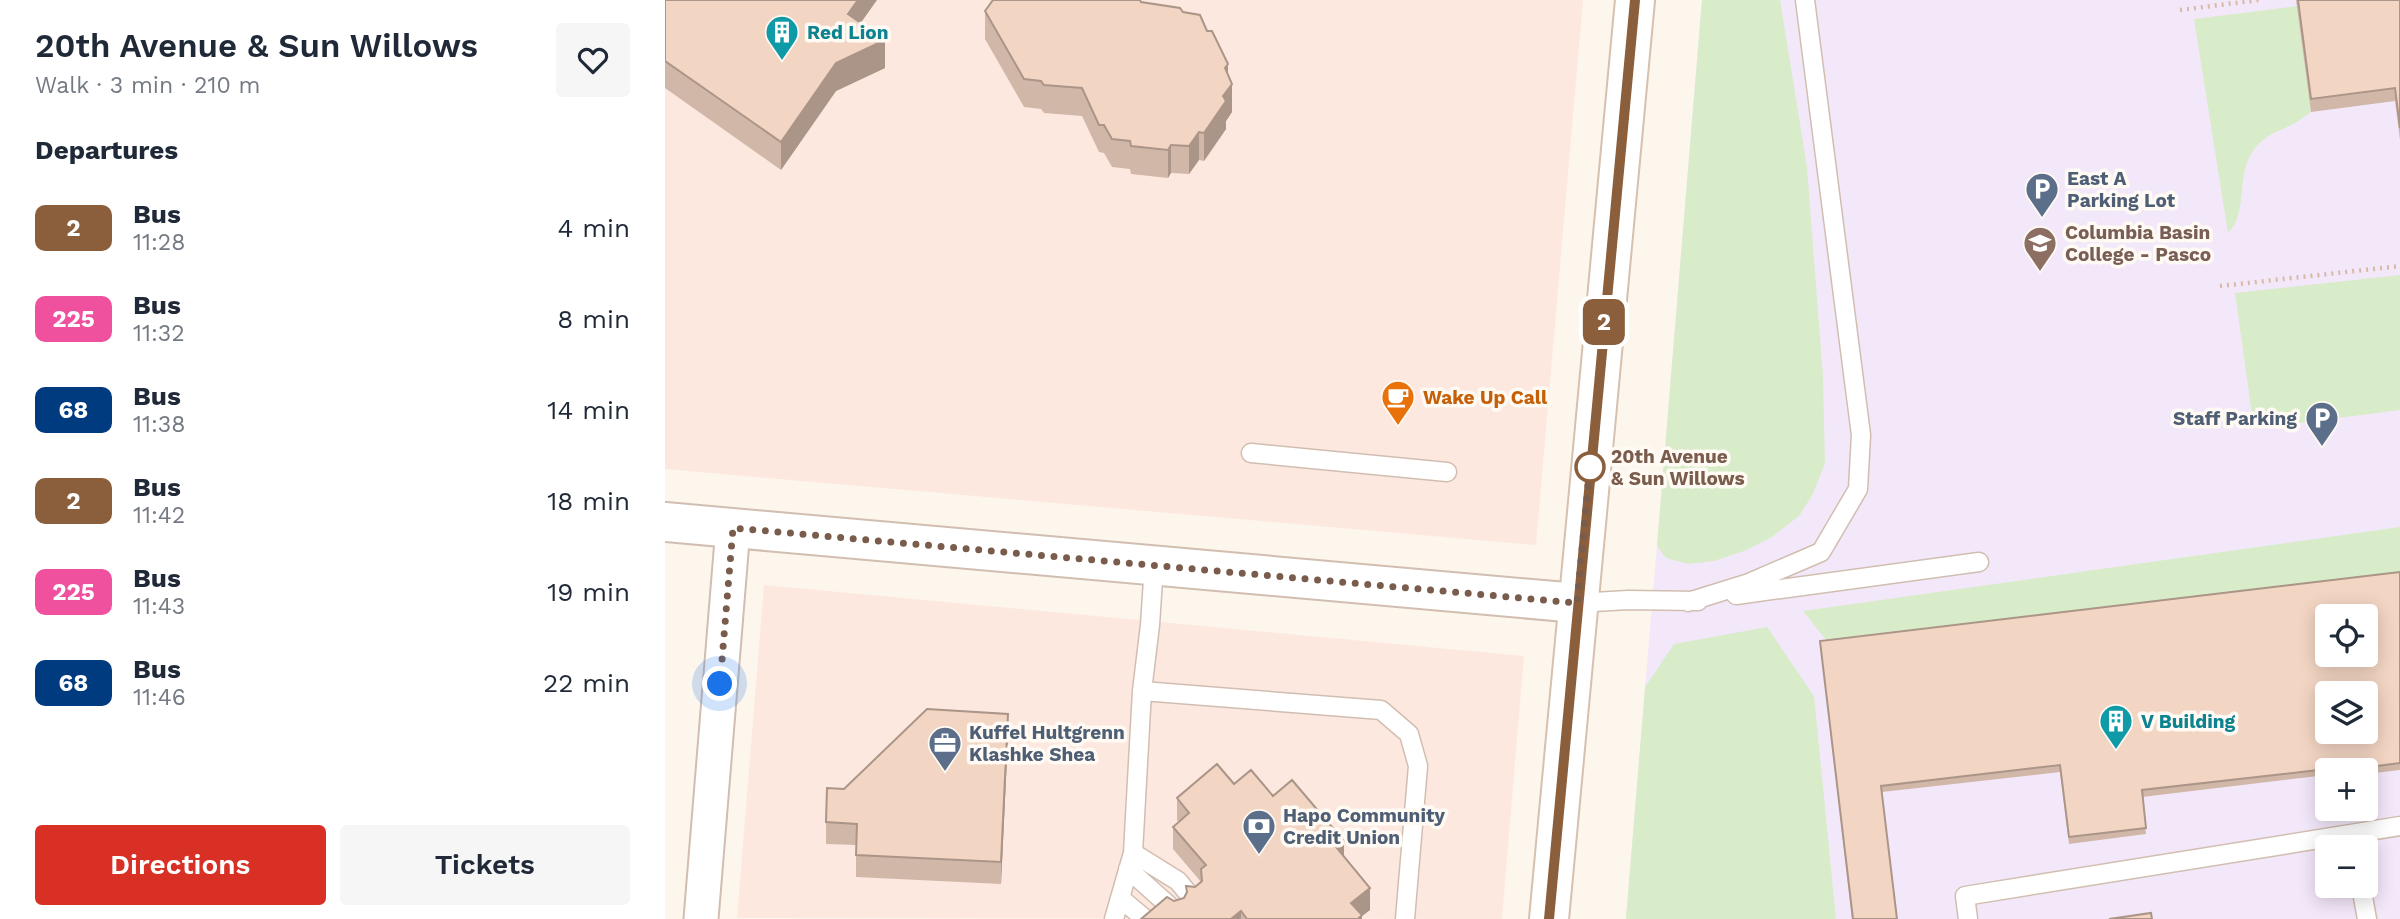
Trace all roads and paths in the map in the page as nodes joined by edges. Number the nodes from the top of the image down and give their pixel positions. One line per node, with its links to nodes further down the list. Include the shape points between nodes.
1 (1635, 0): 14 (main road)
2 (1805, 0): 13 (lane, via 1861,435 1858,489 1821,552 1749,583)
3 (2259, 0): 4 (path)
4 (2180, 10)
5 (2400, 266): 6 (path)
6 (2220, 286)
7 (1251, 453): 8 (lane)
8 (1447, 472)
9 (665, 522): 10 (main road)
10 (733, 528): 12 (main road); 24 (street)
11 (1979, 562): 13 (lane)
12 (1154, 565): 14 (main road); 15 (lane)
13 (1688, 602): 14 (lane)
14 (1577, 603): 28 (main road)
15 (1142, 691): 19 (lane); 27 (lane, via 1381,710 1409,734 1417,766)
16 (2400, 827): 17 (lane)
17 (2373, 835)
18 (2315, 846): 29 (lane, via 1965,896)
19 (1131, 861): 20 (lane); 21 (lane, via 1178,881); 23 (lane)
20 (1121, 898): 25 (lane); 26 (lane)
21 (1192, 898)
22 (2363, 898): 30 (lane)
23 (1176, 912)
24 (701, 919)
25 (1114, 919)
26 (1145, 919)
27 (1405, 919)
28 (1549, 919)
29 (1968, 919)
30 (2367, 919)

